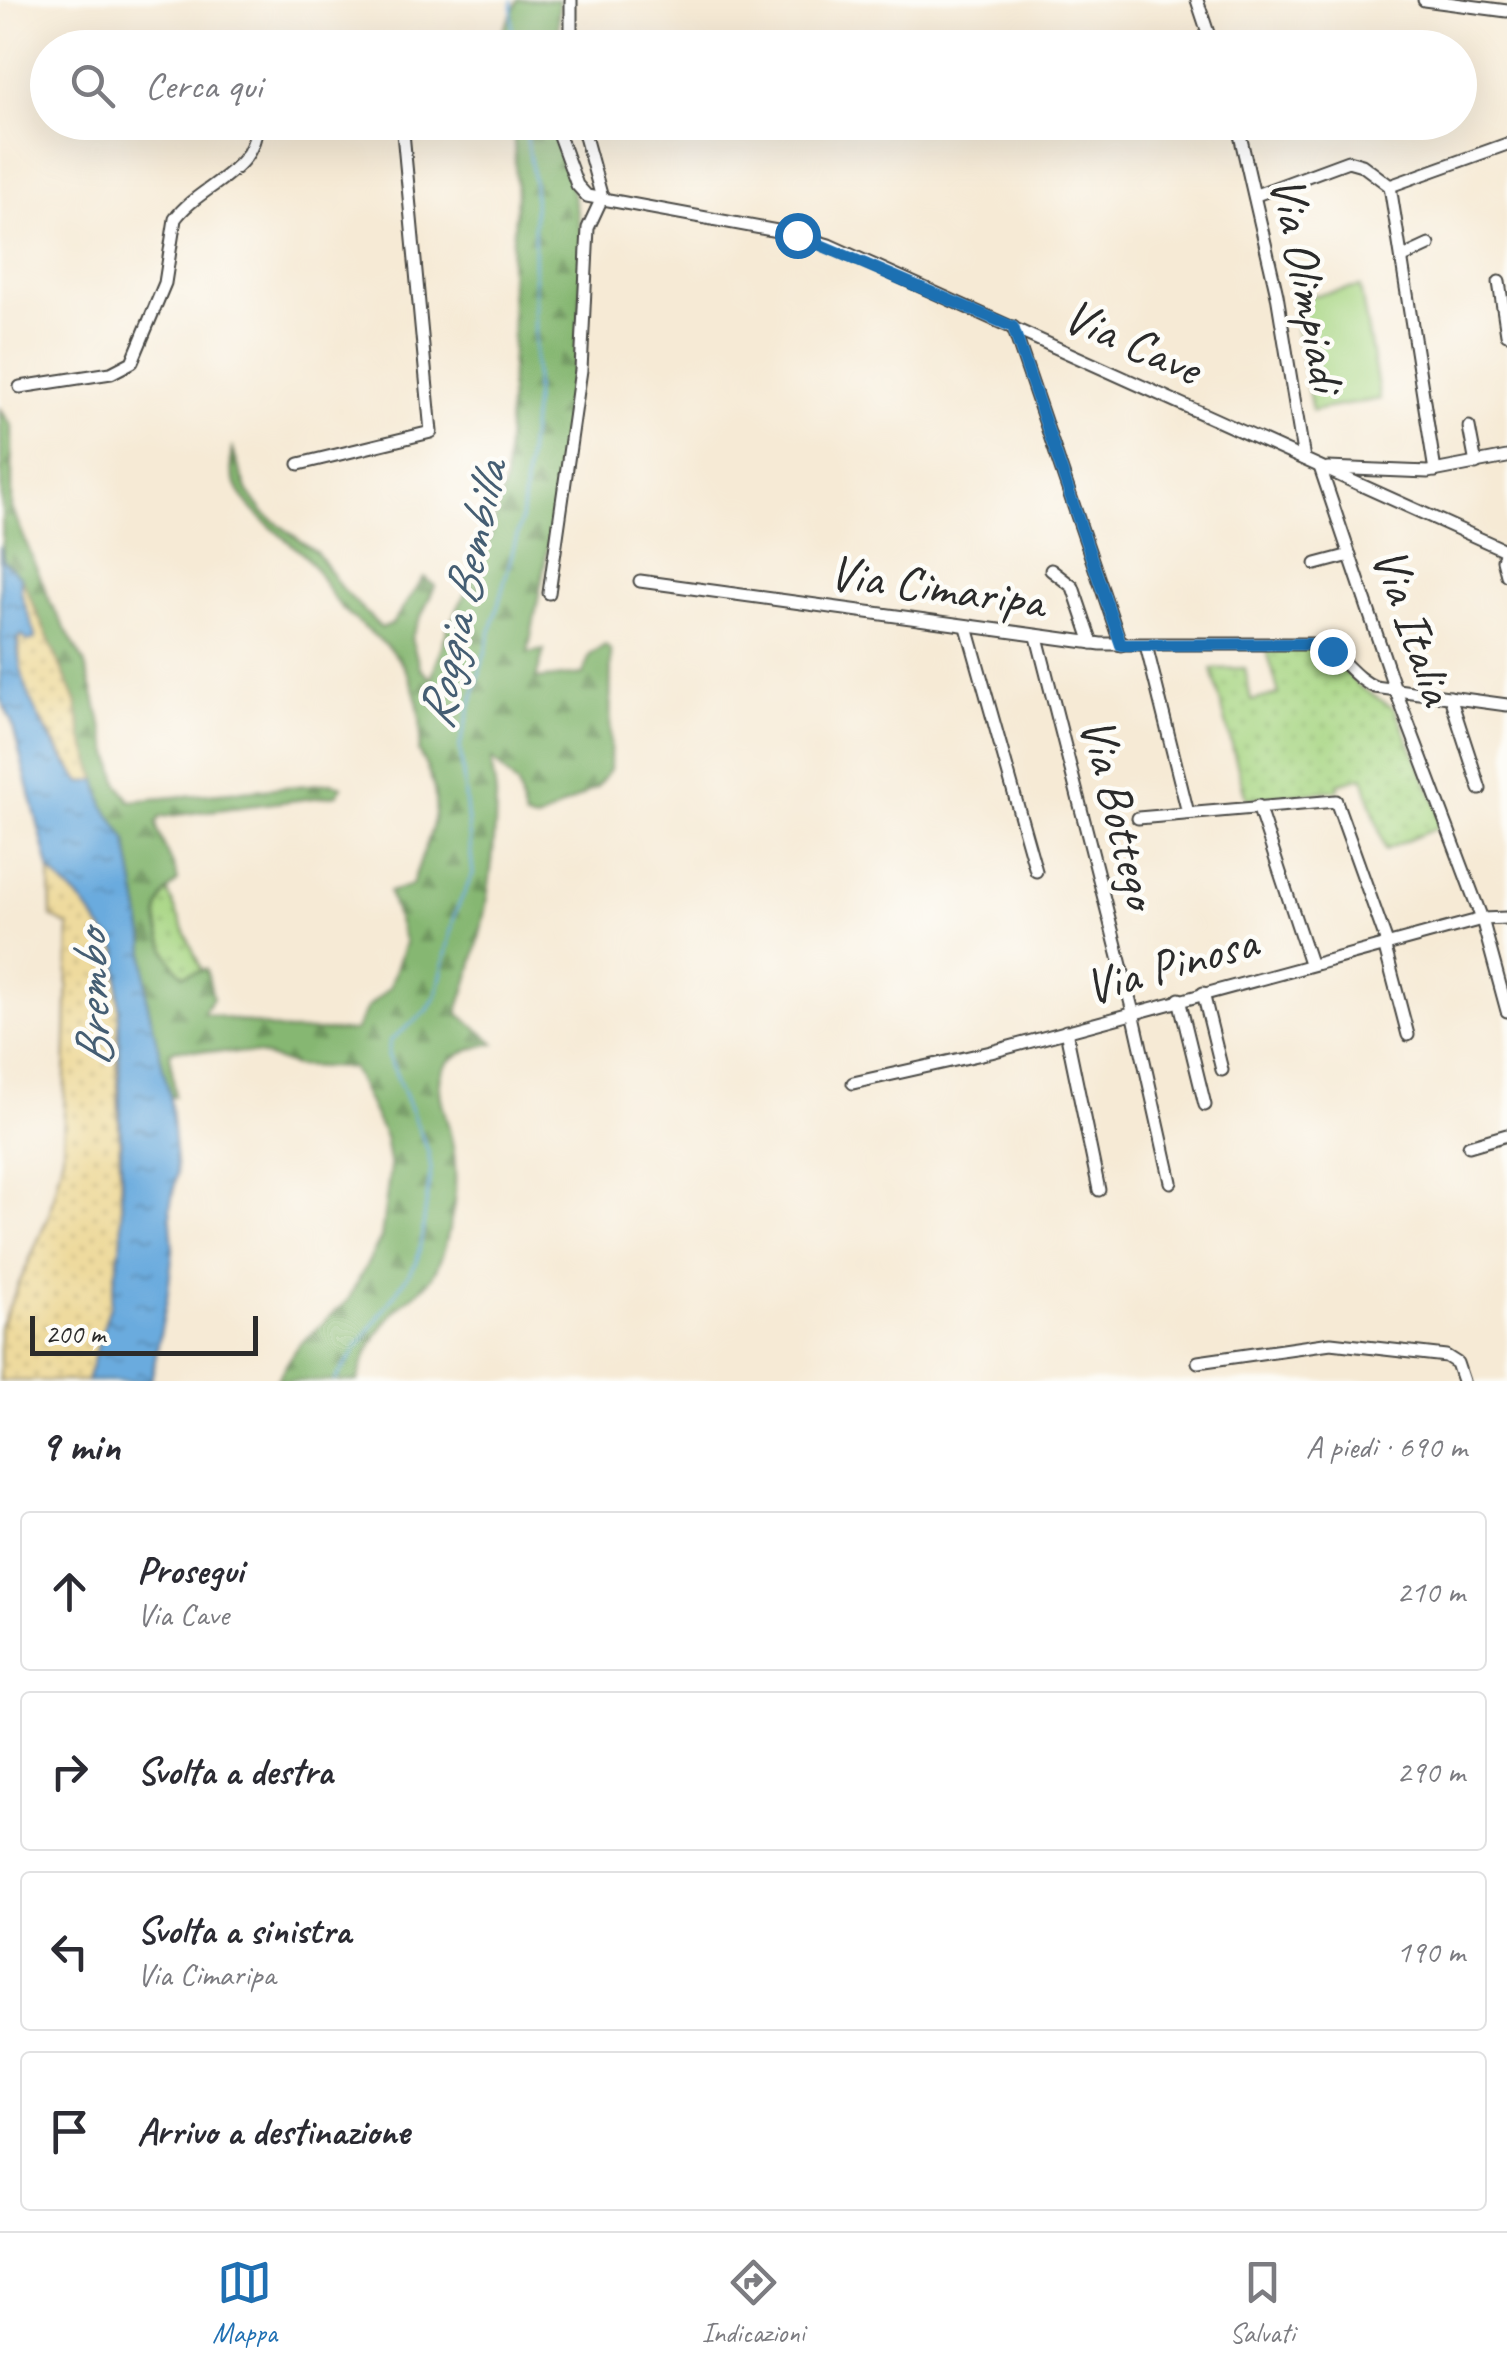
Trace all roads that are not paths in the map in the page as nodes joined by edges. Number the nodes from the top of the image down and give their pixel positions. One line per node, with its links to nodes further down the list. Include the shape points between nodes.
1 (571, 0): 5 (street)
2 (1197, 0): 6 (street)
3 (1424, 0): 4 (street)
4 (1507, 11)
5 (571, 30)
6 (1207, 30)
7 (255, 140): 21 (street, via 248,156 175,219 162,291 132,362 111,373)
8 (404, 140): 25 (street, via 431,432)
9 (561, 140): 15 (street, via 578,187)
10 (586, 140): 15 (street)
11 (1241, 140): 14 (street, Via Olimpiadi)
12 (1507, 144): 13 (street)
13 (1390, 186): 14 (street, via 1348,161); 17 (street)
14 (1256, 196): 24 (street, Via Olimpiadi)
15 (602, 198): 19 (street, Via Cave, via 808,238); 41 (street, via 588,228 579,386)
16 (1429, 245): 17 (street)
17 (1402, 257): 28 (street)
18 (1500, 282): 20 (street)
19 (1013, 327): 24 (street, Via Cave); 45 (street)
20 (1507, 334)
21 (20, 386)
22 (1469, 427): 26 (street)
23 (1507, 457): 26 (street)
24 (1304, 459): 27 (street, Via Cave)
25 (299, 464)
26 (1476, 464): 28 (street)
27 (1322, 468): 29 (street); 31 (street, Via Cave); 34 (street, Via Italia)
28 (1435, 471): 30 (street)
29 (1391, 472): 30 (street); 32 (street)
30 (1418, 472): 33 (street, via 1400,484)
31 (1352, 481): 32 (street, Via Cave); 34 (street)
32 (1382, 494): 33 (street, Via Cave)
33 (1401, 502): 35 (street, Via Cave)
34 (1334, 507): 36 (street, Via Italia)
35 (1506, 551): 39 (street)
36 (1350, 555): 37 (street); 47 (street, Via Italia)
37 (1316, 564)
38 (1050, 570): 44 (street, via 1074,589)
39 (1507, 575)
40 (640, 581): 42 (street, Via Cimaripa)
41 (549, 593)
42 (967, 627): 43 (street, Via Cimaripa); 54 (street)
43 (1038, 636): 44 (street, Via Cimaripa); 62 (street, Via Bottego)
44 (1092, 643): 45 (street, Via Cimaripa)
45 (1121, 645): 46 (street, Via Cimaripa)
46 (1146, 645): 47 (street, Via Cimaripa, via 1316,644 1362,682); 52 (street)
47 (1395, 691): 48 (street, Via Cimaripa); 56 (street, Via Italia)
48 (1450, 697): 49 (street, Via Cimaripa); 50 (street)
49 (1507, 705)
50 (1480, 789)
51 (1258, 806): 52 (street); 57 (street, via 1338,803); 58 (street)
52 (1188, 813): 53 (street)
53 (1138, 818)
54 (1036, 871)
55 (1507, 918): 56 (street, Via Pinosa)
56 (1482, 919): 57 (street, Via Pinosa); 61 (street, Via Italia)
57 (1386, 944): 58 (street, Via Pinosa); 64 (street)
58 (1310, 963): 59 (street, Via Pinosa)
59 (1203, 993): 60 (street, Via Pinosa); 65 (street)
60 (1179, 1000): 62 (street, Via Pinosa); 67 (street)
61 (1507, 1011)
62 (1134, 1012): 63 (street, Via Pinosa); 70 (street, Via Bottego)
63 (1066, 1031): 66 (street, Via Pinosa); 71 (street)
64 (1408, 1035)
65 (1222, 1070)
66 (853, 1083)
67 (1205, 1104)
68 (1507, 1135): 69 (street)
69 (1469, 1146)
70 (1171, 1182)
71 (1100, 1190)
72 (1198, 1362): 73 (street, via 1344,1343 1446,1356 1456,1361)
73 (1463, 1381)

